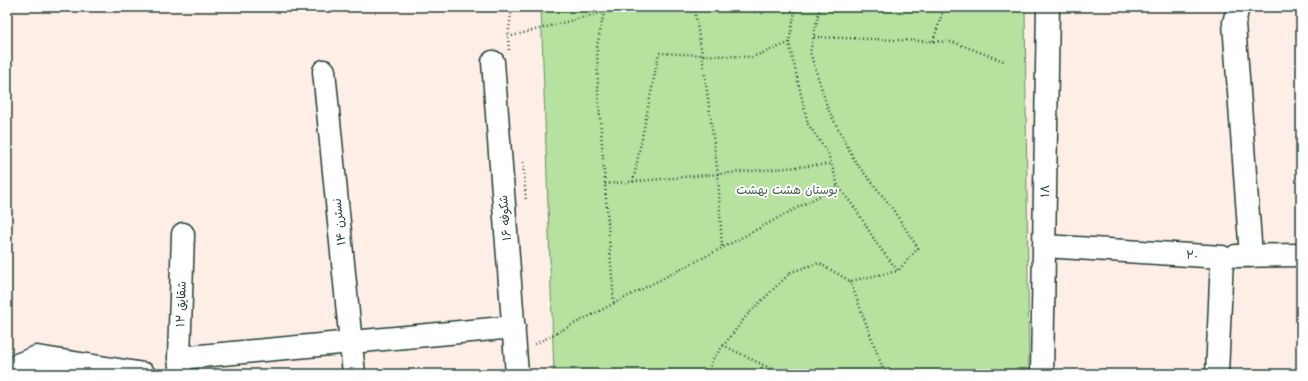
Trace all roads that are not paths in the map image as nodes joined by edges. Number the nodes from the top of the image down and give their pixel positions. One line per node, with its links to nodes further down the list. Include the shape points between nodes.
1 (1048, 7): 6 (street, ۱۸)
2 (1238, 7): 8 (street, via 1234,23)
3 (501, 57): 10 (street, شکوفه ۱۶)
4 (324, 71): 11 (street, نسترن ۱۴)
5 (183, 234): 12 (street, شقایق ۱۲)
6 (1044, 246): 9 (street, ۲۰); 17 (street, ۱۸)
7 (1301, 255): 8 (street, ۲۰)
8 (1251, 256): 9 (street, ۲۰)
9 (1222, 257): 18 (street)
10 (514, 328): 11 (street); 16 (street, شکوفه ۱۶)
11 (351, 342): 12 (street); 15 (street, نسترن ۱۴)
12 (180, 366)
13 (7, 369): 14 (street, via 37,357)
14 (144, 374)
15 (354, 374)
16 (517, 374)
17 (1042, 374)
18 (1217, 374)

